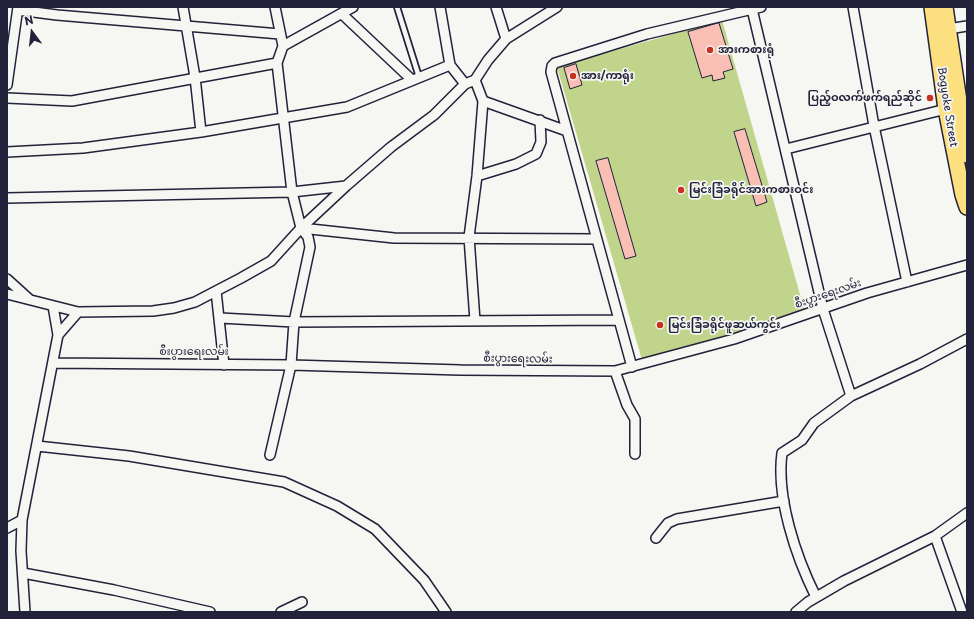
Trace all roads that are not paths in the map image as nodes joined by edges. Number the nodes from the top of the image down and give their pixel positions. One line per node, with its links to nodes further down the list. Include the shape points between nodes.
1 (183, 7): 14 (street)
2 (276, 7): 17 (street)
3 (354, 7): 13 (street)
4 (397, 7): 23 (lane)
5 (440, 7): 21 (street)
6 (496, 7): 18 (street)
7 (557, 7): 18 (street)
8 (853, 7): 32 (street)
9 (932, 7): 29 (highway, Bogyoke Street)
10 (945, 7): 16 (highway)
11 (756, 8): 33 (street, via 647,34 555,63 551,72); 35 (street)
12 (18, 9): 14 (street, via 57,15); 26 (street)
13 (342, 14): 19 (street); 23 (street)
14 (184, 25): 17 (street); 22 (street)
15 (967, 26): 16 (street)
16 (948, 29): 37 (highway)
17 (280, 34): 19 (street)
18 (506, 39): 24 (street)
19 (283, 46): 20 (street)
20 (277, 63): 22 (street); 30 (street)
21 (450, 65): 23 (street); 25 (street)
22 (195, 77): 27 (street, via 72,101); 34 (street)
23 (416, 79): 30 (street, via 347,107)
24 (475, 80): 25 (street); 28 (street)
25 (465, 84): 39 (street, via 434,115 391,147)
26 (7, 85)
27 (7, 98)
28 (484, 101): 31 (street); 38 (street)
29 (946, 109): 32 (street); 42 (highway, Bogyoke Street)
30 (285, 119): 34 (street); 40 (street)
31 (540, 120): 33 (street); 38 (street, via 541,142 536,154 516,164)
32 (874, 126): 35 (street); 48 (street)
33 (567, 130): 45 (street)
34 (201, 132): 36 (street, via 83,148)
35 (786, 149): 53 (street)
36 (7, 152)
37 (967, 155)
38 (477, 176): 44 (street)
39 (346, 186): 40 (street); 43 (street)
40 (292, 192): 41 (street); 43 (street)
41 (7, 198)
42 (967, 207)
43 (301, 228): 44 (street, via 394,238); 49 (street, via 271,262); 57 (street, via 308,237 310,247)
44 (469, 237): 45 (street); 58 (street)
45 (597, 239): 56 (street)
46 (967, 265): 48 (street, စီးပွားရေးလမ်း)
47 (7, 279): 51 (street)
48 (907, 282): 53 (street, စီးပွားရေးလမ်း)
49 (216, 291): 54 (street, via 195,302 174,308 153,311); 55 (street)
50 (7, 294): 51 (street)
51 (30, 300): 52 (street)
52 (53, 306): 54 (street); 59 (street)
53 (823, 309): 64 (street, စီးပွားရေးလမ်း); 66 (street)
54 (78, 312): 59 (street)
55 (220, 318): 57 (street); 62 (street)
56 (618, 320): 58 (street); 64 (street)
57 (294, 322): 58 (street); 63 (street)
58 (475, 322)
59 (58, 335): 61 (street)
60 (967, 339): 66 (street)
61 (53, 363): 62 (street, စီးပွားရေးလမ်း); 67 (street)
62 (224, 365): 63 (street, စီးပွားရေးလမ်း)
63 (291, 365): 65 (street, စီးပွားရေးလမ်း); 69 (street)
64 (632, 367): 65 (street, စီးပွားရေးလမ်း)
65 (615, 371): 68 (street, via 635,419)
66 (851, 396): 70 (street, via 814,423 802,440 782,453)
67 (37, 446): 72 (street); 82 (street, via 129,456 284,482 337,506 375,529 424,580)
68 (634, 454)
69 (270, 455)
70 (784, 501): 75 (street, via 676,519 668,523); 77 (street, via 796,548)
71 (967, 513): 74 (street)
72 (22, 520): 73 (street); 76 (street)
73 (7, 528)
74 (935, 536): 77 (street); 84 (street)
75 (656, 538)
76 (23, 573): 79 (street); 80 (street)
77 (816, 597): 83 (street)
78 (302, 602): 81 (street)
79 (25, 612)
80 (210, 612)
81 (281, 612)
82 (446, 612)
83 (796, 612)
84 (962, 612)

